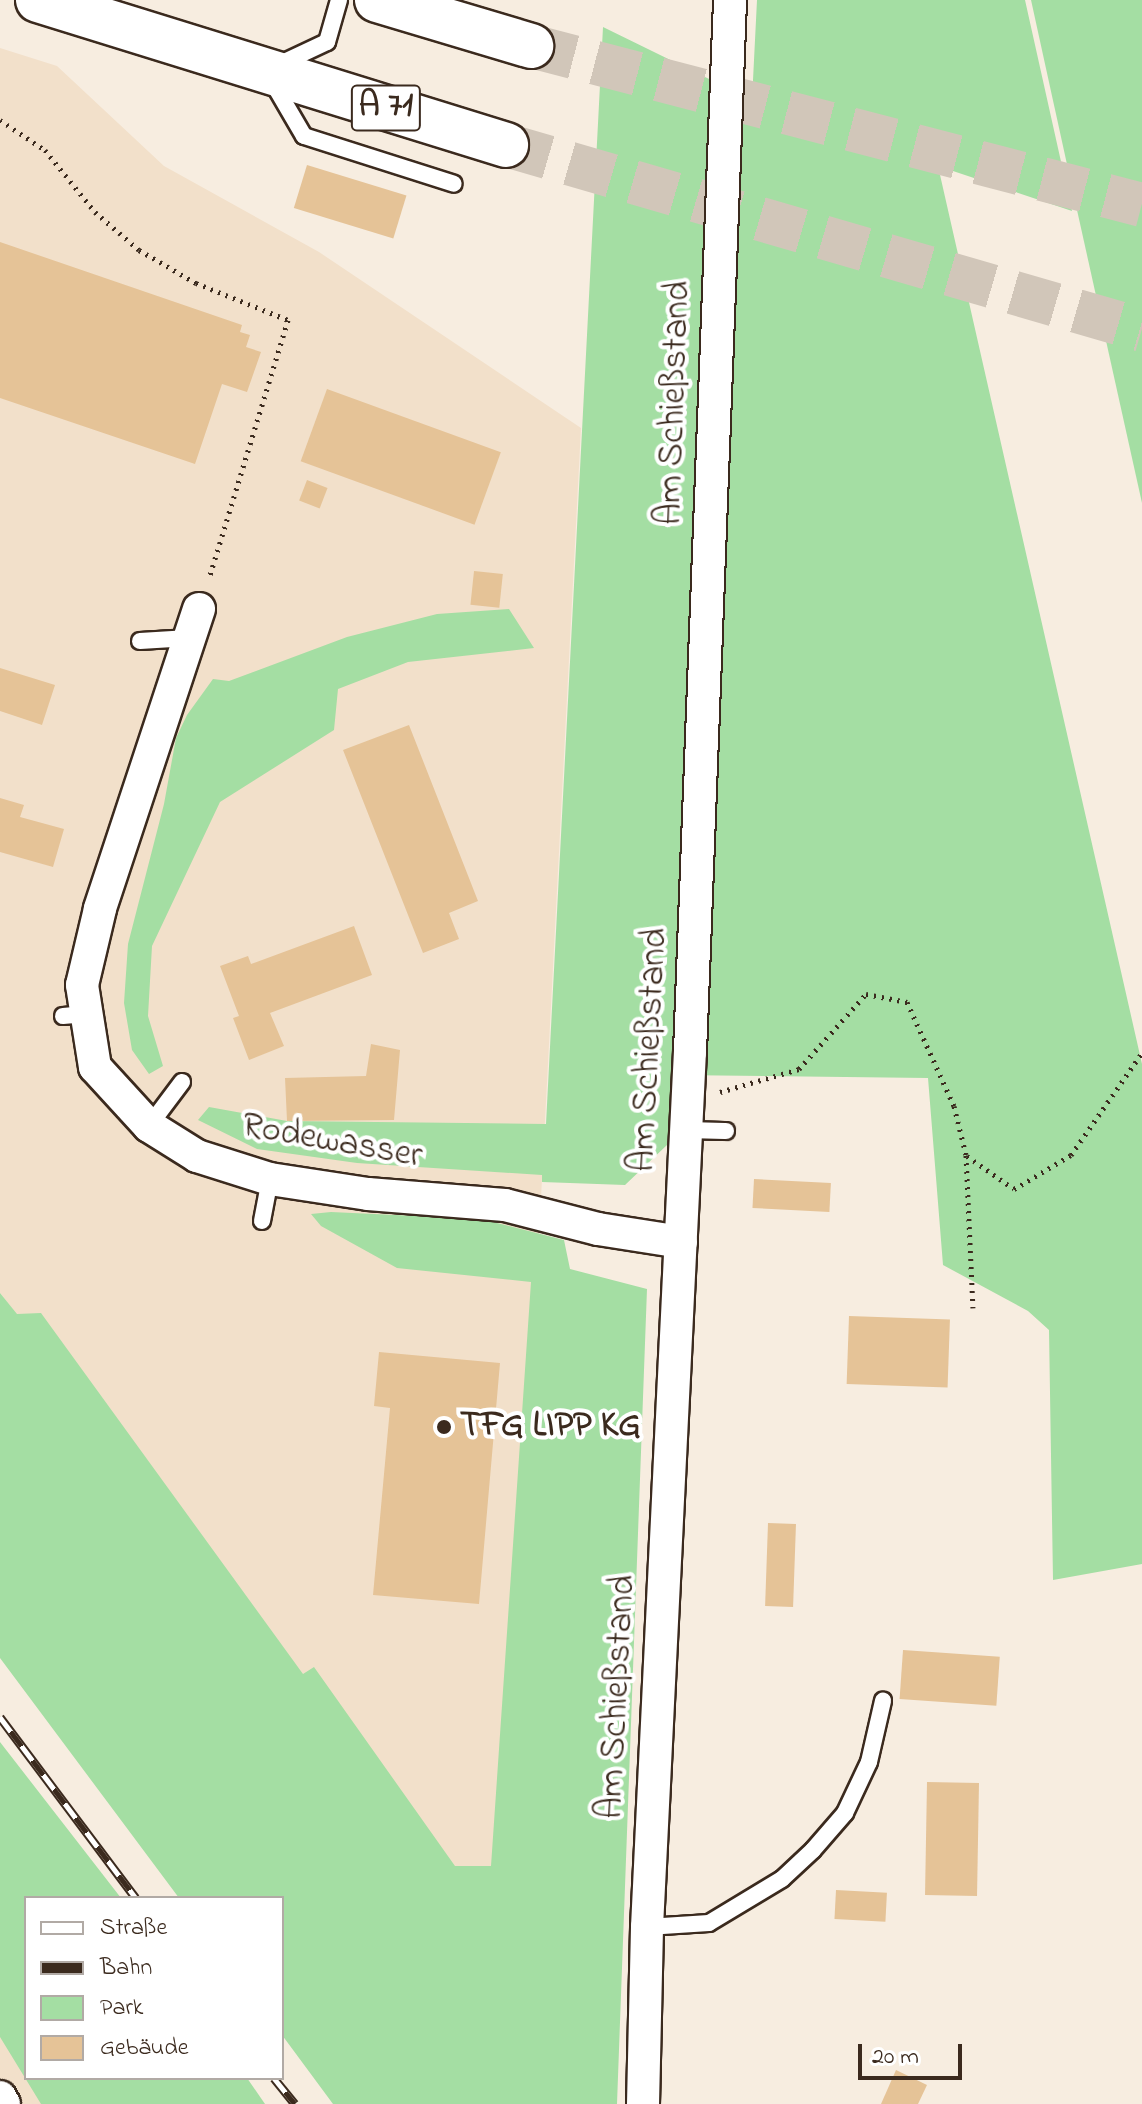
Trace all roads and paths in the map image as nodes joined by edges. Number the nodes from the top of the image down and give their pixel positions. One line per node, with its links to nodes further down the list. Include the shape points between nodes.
1 (38, 0): 6 (highway, A 71)
2 (339, 0): 6 (lane, via 327,42)
3 (377, 0): 5 (highway)
4 (730, 0): 14 (street, Am Schießstand)
5 (531, 46)
6 (266, 71): 8 (highway, A 71); 9 (lane, via 304,136)
7 (0, 120): 10 (path, via 45,150 95,212 139,250 196,283 288,320)
8 (506, 145)
9 (454, 184)
10 (194, 624): 11 (lane); 15 (street, Rodewasser, via 120,818 74,1015 95,1067)
11 (140, 641)
12 (1142, 1053): 17 (path, via 1071,1155 1014,1189)
13 (182, 1082): 15 (lane)
14 (687, 1115): 16 (lane); 17 (path, via 799,1069 866,994 907,1002 954,1106); 20 (street, Am Schießstand)
15 (149, 1126): 18 (street, Rodewasser, via 197,1156)
16 (726, 1131)
17 (966, 1155): 21 (path)
18 (270, 1179): 19 (lane); 20 (street, Rodewasser, via 368,1194 505,1205 598,1229)
19 (262, 1221)
20 (681, 1242): 23 (street, Am Schießstand)
21 (973, 1308)
22 (883, 1701): 23 (lane, via 869,1762 845,1813 813,1850 782,1879 709,1923)
23 (647, 1927): 26 (street, Am Schießstand)
24 (0, 2097): 25 (street)
25 (4, 2104)
26 (643, 2104)

